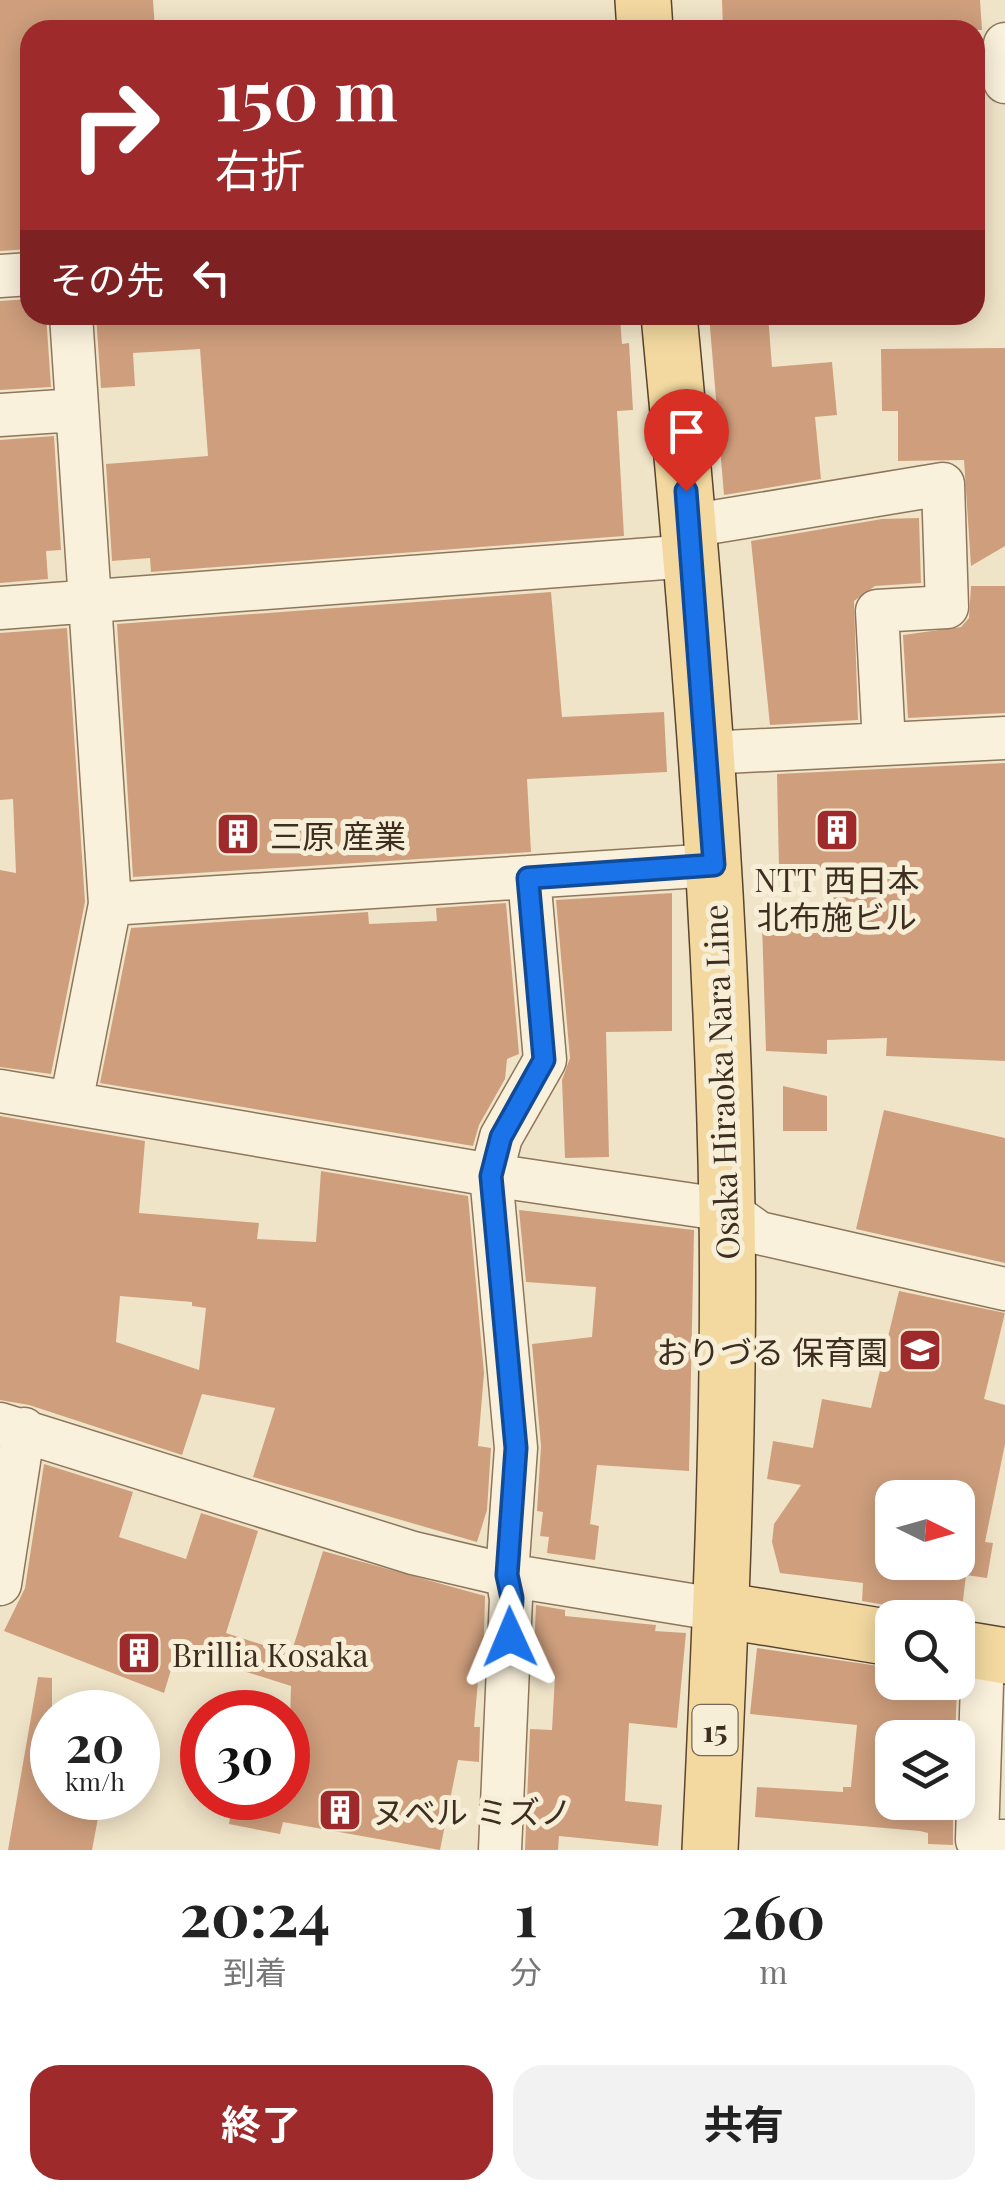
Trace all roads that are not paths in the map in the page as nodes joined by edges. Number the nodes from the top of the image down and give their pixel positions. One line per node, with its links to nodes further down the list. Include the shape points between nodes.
1 (72, 325): 3 (street)
2 (669, 325): 5 (main road, Osaka Hiraoka Nara Line)
3 (76, 410): 4 (street); 6 (street)
4 (0, 415)
5 (690, 541): 6 (street); 9 (street, via 943,484 947,607 877,611); 10 (main road, Osaka Hiraoka Nara Line)
6 (88, 602): 7 (street); 13 (street)
7 (0, 608)
8 (1005, 738): 9 (street)
9 (884, 744): 10 (street)
10 (706, 753): 11 (main road, Osaka Hiraoka Nara Line)
11 (714, 865): 12 (street); 17 (main road, Osaka Hiraoka Nara Line)
12 (528, 878): 13 (street); 16 (street, via 544,1060 501,1137)
13 (110, 904): 15 (street)
14 (0, 1091): 15 (street)
15 (71, 1103): 16 (street)
16 (491, 1176): 17 (street); 20 (street, via 516,1448)
17 (727, 1210): 18 (street, via 760,1233); 22 (main road, Osaka Hiraoka Nara Line)
18 (1005, 1289)
19 (12, 1426): 20 (street, via 413,1553); 21 (street)
20 (507, 1575): 22 (street); 26 (street, via 512,1598)
21 (0, 1584)
22 (721, 1610): 23 (main road); 27 (main road, 15)
23 (875, 1635)
24 (982, 1652): 25 (street, via 977,1840)
25 (1005, 1842)
26 (500, 1850)
27 (710, 1850)

